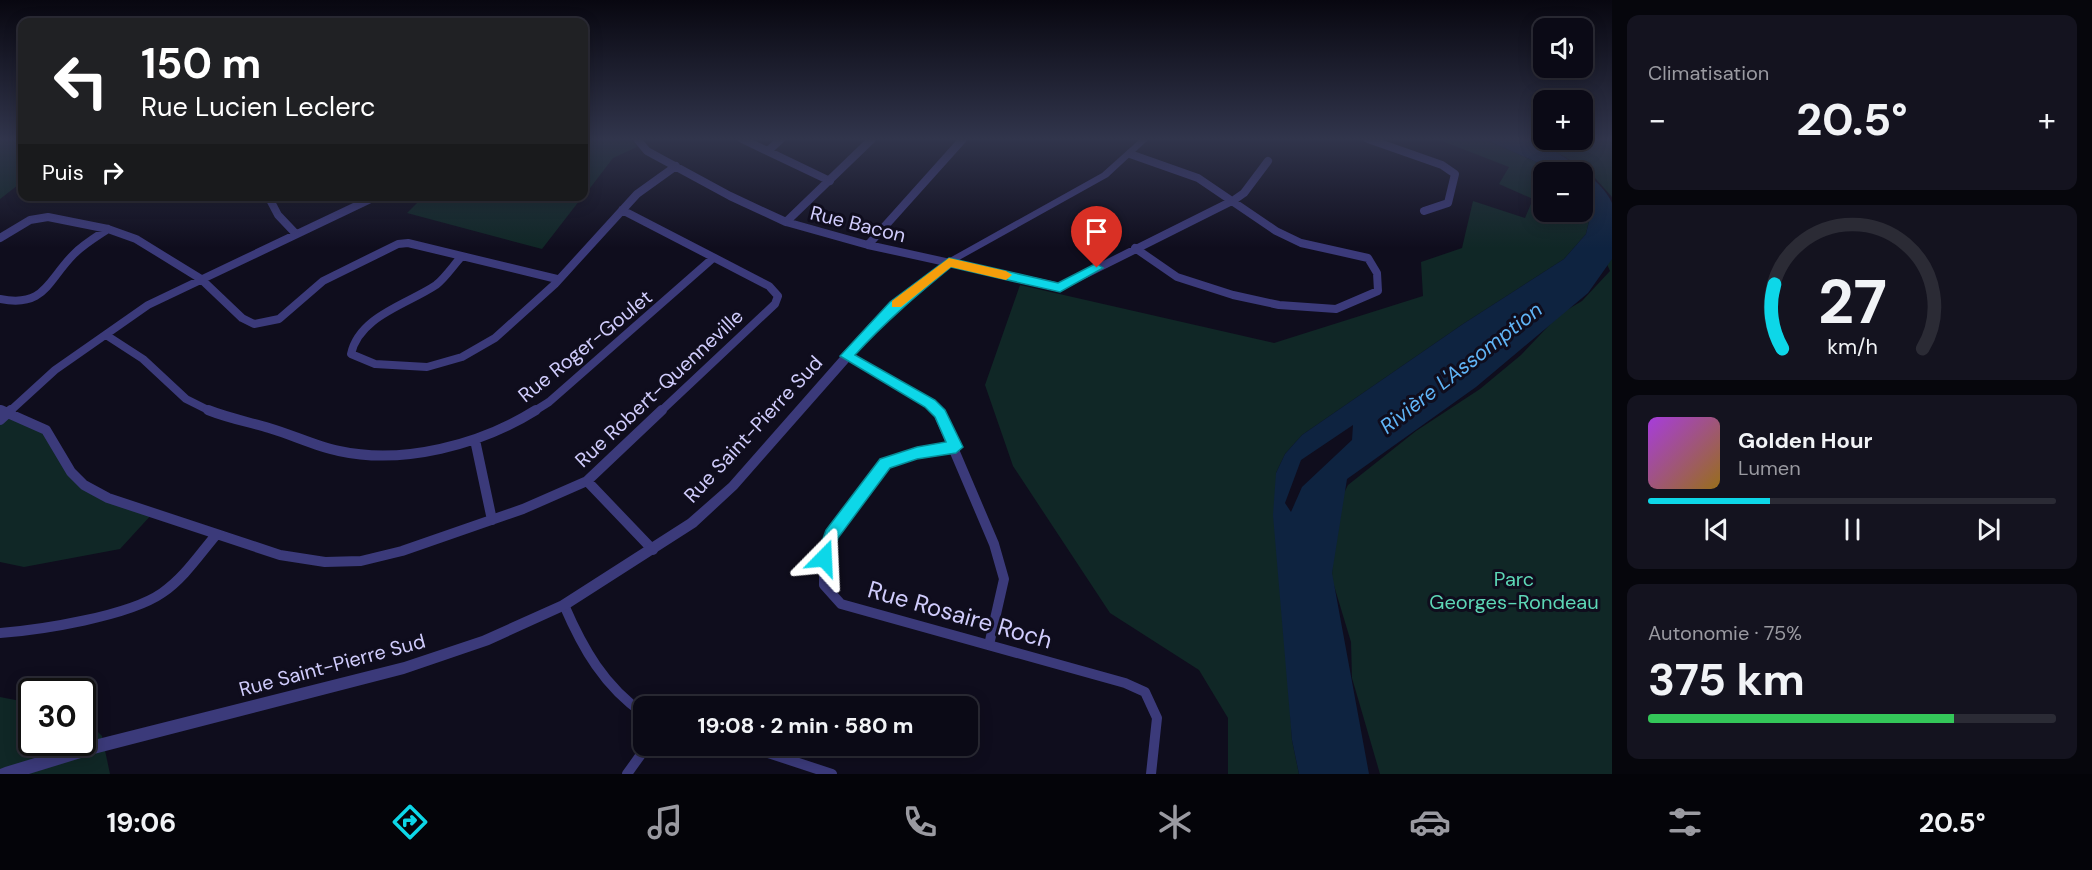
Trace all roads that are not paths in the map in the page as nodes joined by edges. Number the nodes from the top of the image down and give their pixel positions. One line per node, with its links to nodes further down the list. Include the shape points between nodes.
1 (663, 175): 14 (street)
2 (692, 175): 16 (street, Rue Bacon)
3 (818, 175): 10 (street)
4 (836, 175): 10 (street)
5 (931, 175): 20 (street)
6 (1102, 175): 24 (street, Rue Saint-Pierre Sud)
7 (1190, 175): 11 (street)
8 (1257, 175): 11 (street, Rue Bacon)
9 (1455, 175): 15 (street, via 1448,203)
10 (830, 181): 16 (street)
11 (1234, 200): 21 (street, Rue Bacon); 21 (street, via 1276,231 1301,243 1368,258 1379,281 1378,291 1335,309 1287,306 1192,283 1162,269)
12 (271, 201): 18 (street)
13 (366, 201): 18 (street)
14 (622, 210): 23 (street); 26 (street)
15 (1424, 211)
16 (786, 222): 20 (street, Rue Bacon)
17 (108, 230): 19 (street, via 48,217 22,223); 25 (street, via 136,239); 27 (street, via 69,258 46,291 25,301)
18 (296, 234): 25 (street)
19 (0, 238)
20 (868, 245): 24 (street, Rue Bacon)
21 (1135, 248): 24 (street, Rue Bacon, via 1060,287)
22 (461, 257): 25 (street, via 408,243 393,245 323,281 279,319 260,324 247,322); 26 (street); 26 (street, via 437,284 381,314 352,345 351,354 395,367 437,365 460,359 512,327)
23 (712, 259): 32 (street, Rue Roger-Goulet, via 562,392 531,414); 34 (street, Rue Robert-Quenneville, via 769,286 778,296 775,304)
24 (949, 262): 29 (street, Rue Saint-Pierre Sud, via 895,306)
25 (201, 279): 28 (street, via 148,305)
26 (557, 279)
27 (0, 299)
28 (106, 334): 30 (street); 32 (street, Rue Roger-Goulet, via 146,361 191,402 224,417 266,427 309,444 348,453 392,454)
29 (847, 356): 33 (street, via 930,403 940,413); 37 (street, Rue Saint-Pierre Sud, via 733,486 692,523)
30 (4, 411): 31 (street); 36 (street, Rue Robert-Quenneville, via 46,430 71,472 84,485 108,498)
31 (0, 420)
32 (475, 440): 35 (street)
33 (956, 447): 40 (street, via 1004,579); 40 (street, Rue Rosaire Roch, via 917,453 885,464 831,535 824,558 824,585 841,604)
34 (587, 481): 35 (street, Rue Robert-Quenneville); 37 (street)
35 (492, 520): 36 (street, Rue Robert-Quenneville, via 361,561 325,562 280,555)
36 (216, 535): 39 (street, via 174,584 156,597 134,606)
37 (653, 550): 38 (street, Rue Saint-Pierre Sud)
38 (564, 605): 41 (street, via 592,667); 44 (street, Rue Saint-Pierre Sud, via 484,641 404,668 103,744)
39 (0, 633)
40 (989, 645): 47 (street, Rue Rosaire Roch, via 1145,692 1157,718)
41 (633, 706)
42 (640, 756): 45 (street)
43 (777, 756): 46 (street)
44 (5, 774)
45 (627, 774)
46 (832, 774)
47 (1151, 774)

